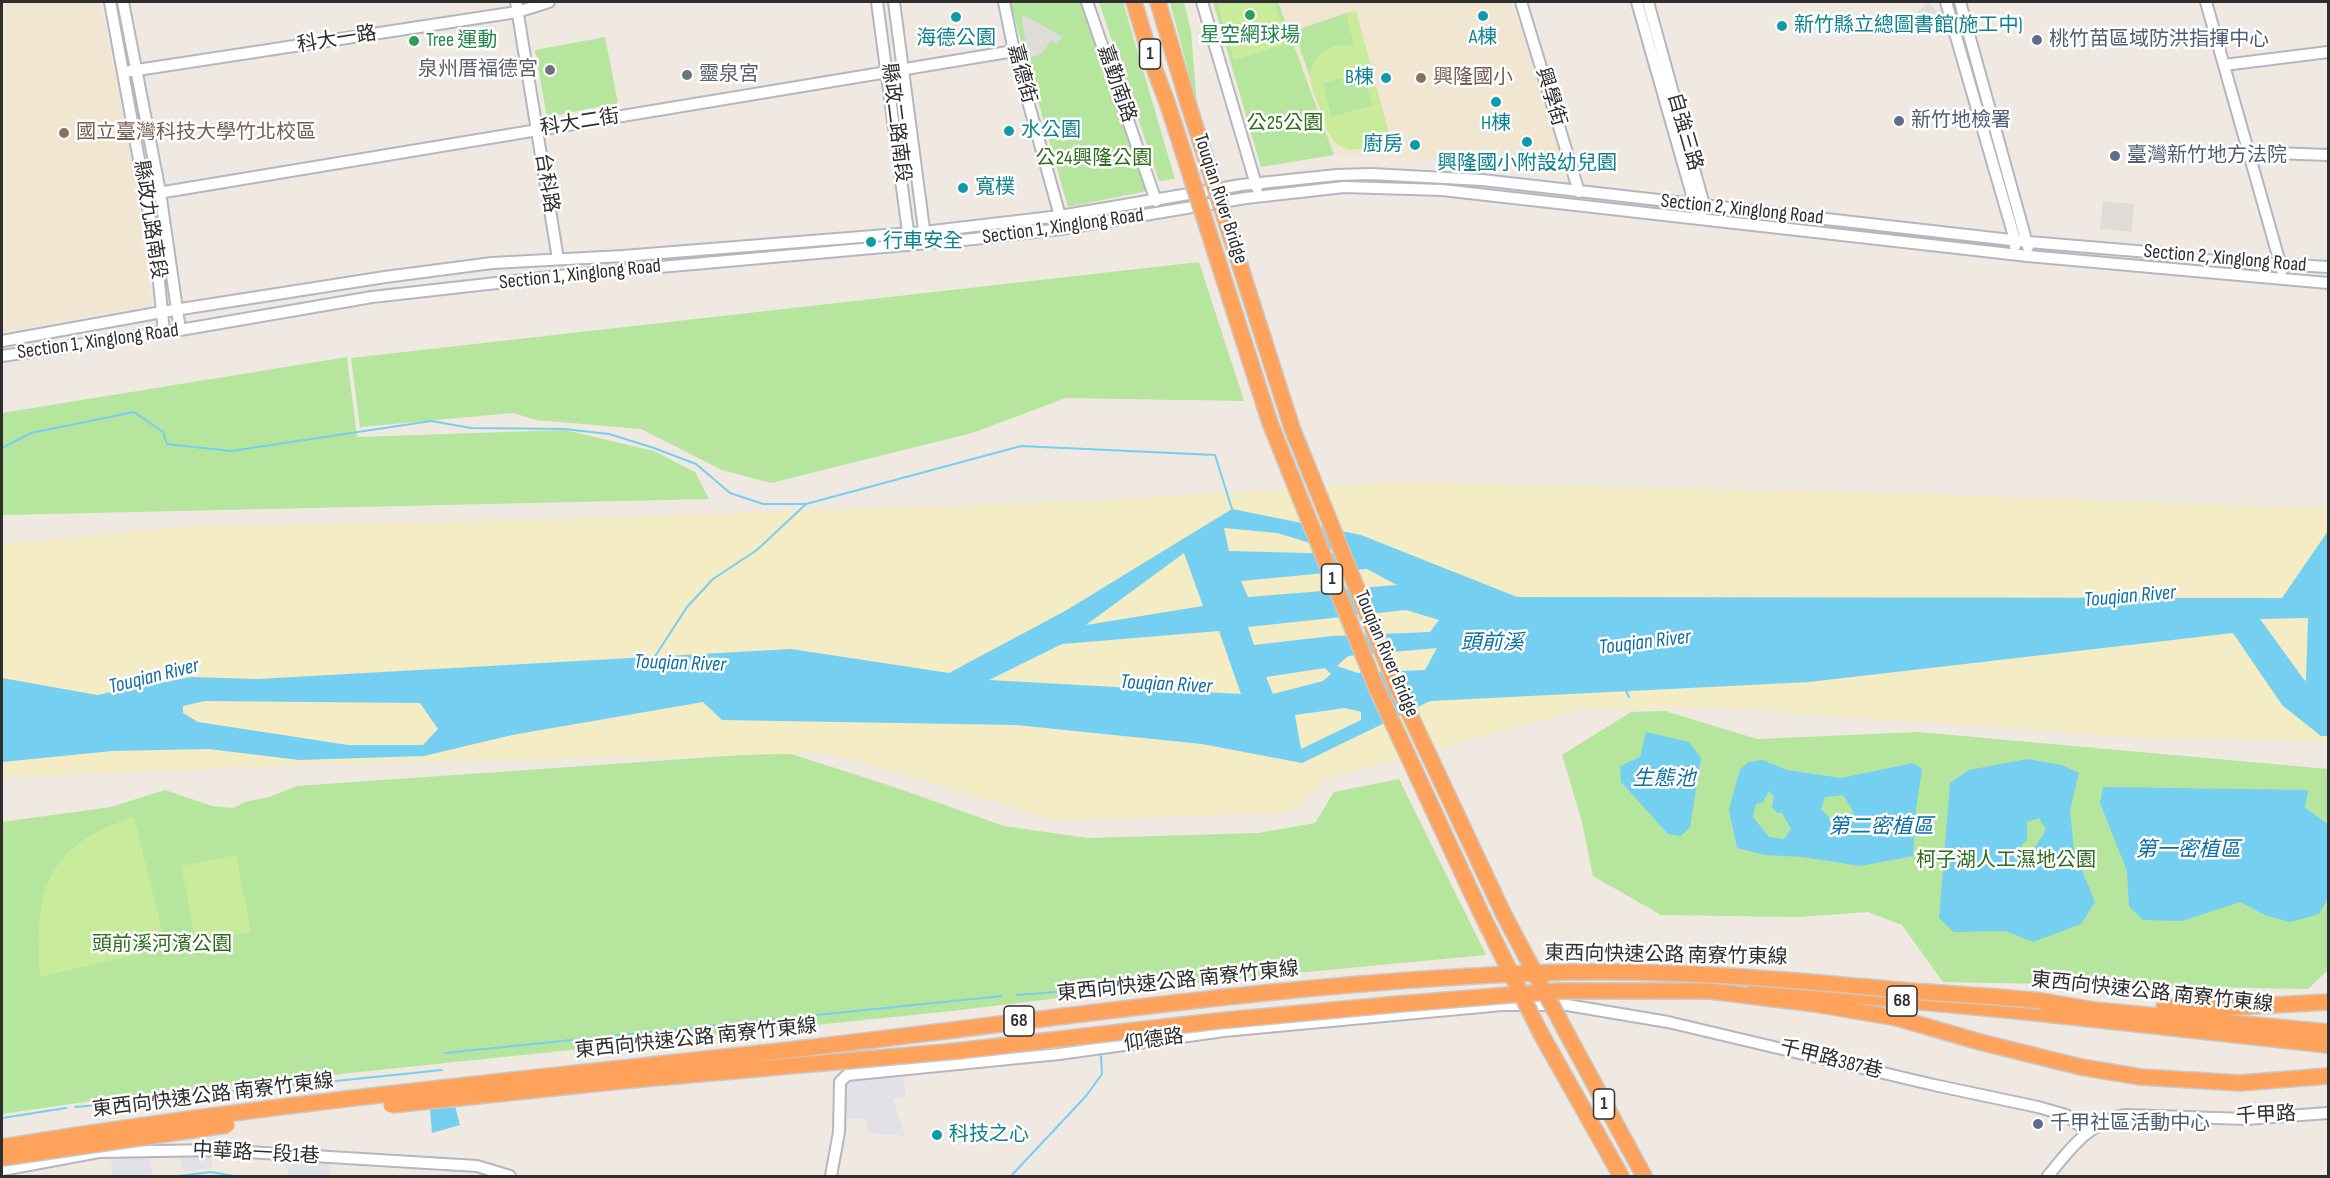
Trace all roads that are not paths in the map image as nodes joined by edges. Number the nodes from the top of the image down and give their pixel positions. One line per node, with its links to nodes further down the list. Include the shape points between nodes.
1 (110, 2): 23 (street, 縣政九路南段)
2 (123, 2): 22 (street, 縣政九路南段)
3 (549, 2): 17 (street, 科大一路)
4 (878, 2): 24 (street, 縣政二路南段)
5 (894, 2): 21 (street, 縣政二路南段)
6 (1004, 2): 18 (street, 嘉德街)
7 (1087, 2): 33 (street, 嘉勤南路)
8 (1134, 2): 73 (highway, Touqian River Bridge / 1, bridge, via 1270,423 1376,687 1541,1035)
9 (1158, 2): 74 (highway, Touqian River Bridge / 1, bridge, via 1292,428 1395,683 1504,915)
10 (1202, 2): 28 (street)
11 (1521, 2): 30 (street, 興學街)
12 (1637, 2): 34 (street, 自強三路)
13 (1648, 2): 34 (street, 自強三路)
14 (1946, 2): 40 (street)
15 (1960, 2): 41 (street)
16 (2206, 2): 20 (street)
17 (517, 7): 22 (street, 科大一路); 25 (street, 台科路)
18 (1014, 51): 21 (street, 科大二街); 36 (street, 嘉德街)
19 (2328, 52): 20 (street)
20 (2224, 64): 26 (street)
21 (904, 69): 24 (street, 科大二街); 39 (street, 縣政二路南段)
22 (136, 70): 23 (street, 科大一路); 29 (street, 縣政九路南段)
23 (124, 72): 31 (street, 縣政九路南段)
24 (888, 72): 25 (street, 科大二街); 38 (street, 縣政二路南段)
25 (537, 130): 29 (street, 科大二街); 45 (street, 台科路)
26 (2248, 152): 27 (street); 46 (street)
27 (2328, 154)
28 (1256, 183): 30 (street, Section 2, Xinglong Road, via 1371,174 1482,180); 32 (street); 33 (street, Section 2, Xinglong Road)
29 (160, 192): 31 (street, 科大二街); 50 (street, 縣政九路南段)
30 (1579, 192): 34 (street, Section 2, Xinglong Road)
31 (146, 195): 51 (street, 縣政九路南段)
32 (1259, 196): 35 (street, Section 2, Xinglong Road); 37 (street, Section 2, Xinglong Road, via 1344,187 1442,190)
33 (1156, 201): 36 (street, Section 1, Xinglong Road)
34 (1699, 205): 37 (street, 自強三路); 40 (street, Section 2, Xinglong Road)
35 (1160, 213): 39 (street, Section 1, Xinglong Road, via 1061,229)
36 (1060, 216): 39 (street, Section 1, Xinglong Road)
37 (1701, 218): 43 (street, Section 2, Xinglong Road)
38 (909, 232): 39 (street, Section 1, Xinglong Road); 42 (street, 縣政二路南段); 45 (street, Section 1, Xinglong Road)
39 (925, 237): 42 (street, Section 1, Xinglong Road)
40 (2015, 240): 41 (street, Section 2, Xinglong Road); 43 (street)
41 (2029, 242): 44 (street); 46 (street, Section 2, Xinglong Road)
42 (910, 244): 52 (street, Section 1, Xinglong Road, via 372,297)
43 (2014, 254): 44 (street, Section 2, Xinglong Road)
44 (2028, 256): 48 (street, Section 2, Xinglong Road)
45 (558, 259): 50 (street, Section 1, Xinglong Road, via 385,277)
46 (2280, 265): 47 (street, Section 2, Xinglong Road); 48 (street)
47 (2328, 267)
48 (2284, 280): 49 (street, Section 2, Xinglong Road)
49 (2328, 283)
50 (177, 311): 51 (street, Section 1, Xinglong Road); 52 (street, 縣政九路南段)
51 (162, 312): 53 (street, 縣政九路南段); 54 (street, Section 1, Xinglong Road)
52 (180, 330): 53 (street, Section 1, Xinglong Road)
53 (164, 332): 55 (street, Section 1, Xinglong Road)
54 (2, 341)
55 (2, 356)
56 (1710, 991): 60 (highway, 東西向快速公路 南寮竹東線 / 68, via 1808,991); 65 (highway, via 1897,1018 2114,1074 2171,1080); 69 (highway, 東西向快速公路 南寮竹東線 / 68, bridge, via 1558,991 1216,1021 957,1051 310,1113)
57 (2042, 1001): 58 (highway, via 2179,1008); 60 (highway, 東西向快速公路 南寮竹東線 / 68); 68 (highway, 東西向快速公路 南寮竹東線 / 68, bridge, via 1684,973 1566,972 1454,977 1124,1008 419,1091)
58 (2328, 1002)
59 (1567, 1005): 67 (street, 千甲路387巷, via 1668,1022 2038,1107 2066,1115); 72 (street, 仰德路, via 1502,1005 1224,1031 1059,1054 854,1073 840,1082 839,1132)
60 (2094, 1016): 61 (highway, 東西向快速公路 南寮竹東線 / 68); 62 (highway, 東西向快速公路 南寮竹東線 / 68)
61 (2328, 1032)
62 (2328, 1045)
63 (2328, 1067): 65 (highway)
64 (2328, 1076): 65 (highway)
65 (2270, 1081)
66 (2328, 1113): 67 (street, 千甲路, via 2246,1119 2126,1115 2106,1120)
67 (2088, 1132): 75 (street, 千甲路)
68 (2, 1147)
69 (2, 1158)
70 (2, 1170): 71 (street, 中華路一段1巷, via 99,1152 215,1150 477,1166)
71 (510, 1176)
72 (831, 1176)
73 (1621, 1176)
74 (1644, 1176)
75 (2048, 1176)

